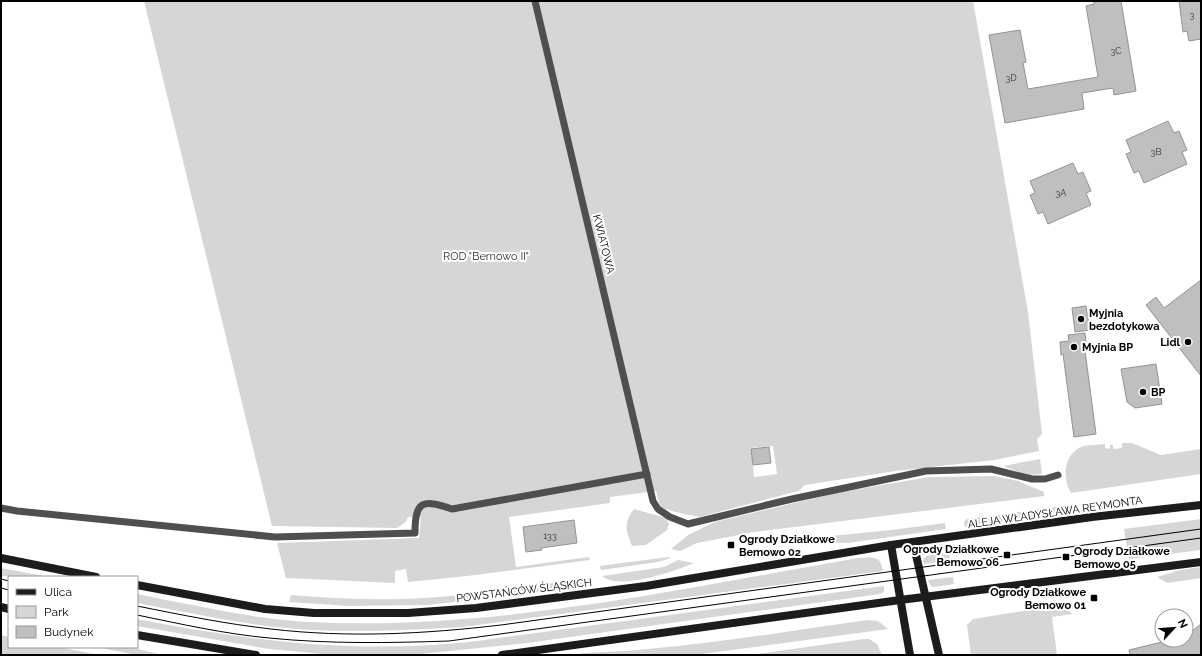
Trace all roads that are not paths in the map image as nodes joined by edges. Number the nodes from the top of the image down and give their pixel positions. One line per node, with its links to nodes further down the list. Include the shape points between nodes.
1 (535, 1): 2 (lane, KWIATOWA)
2 (647, 474): 3 (lane, KWIATOWA, via 658,509 688,524 926,471 991,469 1045,479); 5 (lane, via 452,508 423,504 415,517 415,533 275,537)
3 (1058, 475)
4 (1201, 505): 6 (main road, ALEJA WŁADYSŁAWA REYMONTA)
5 (1, 508)
6 (913, 542): 7 (main road, POWSTAŃCÓW ŚLĄSKICH); 12 (main road)
7 (891, 545): 11 (main road, POWSTAŃCÓW ŚLĄSKICH, via 646,586 476,608 408,613 314,613 265,609); 13 (main road)
8 (1, 558): 10 (main road)
9 (1201, 562): 12 (main road)
10 (91, 576)
11 (138, 585)
12 (926, 596): 13 (main road); 18 (main road)
13 (900, 600): 16 (main road); 17 (main road)
14 (138, 635): 15 (main road)
15 (256, 655)
16 (502, 655)
17 (910, 655)
18 (939, 655)

